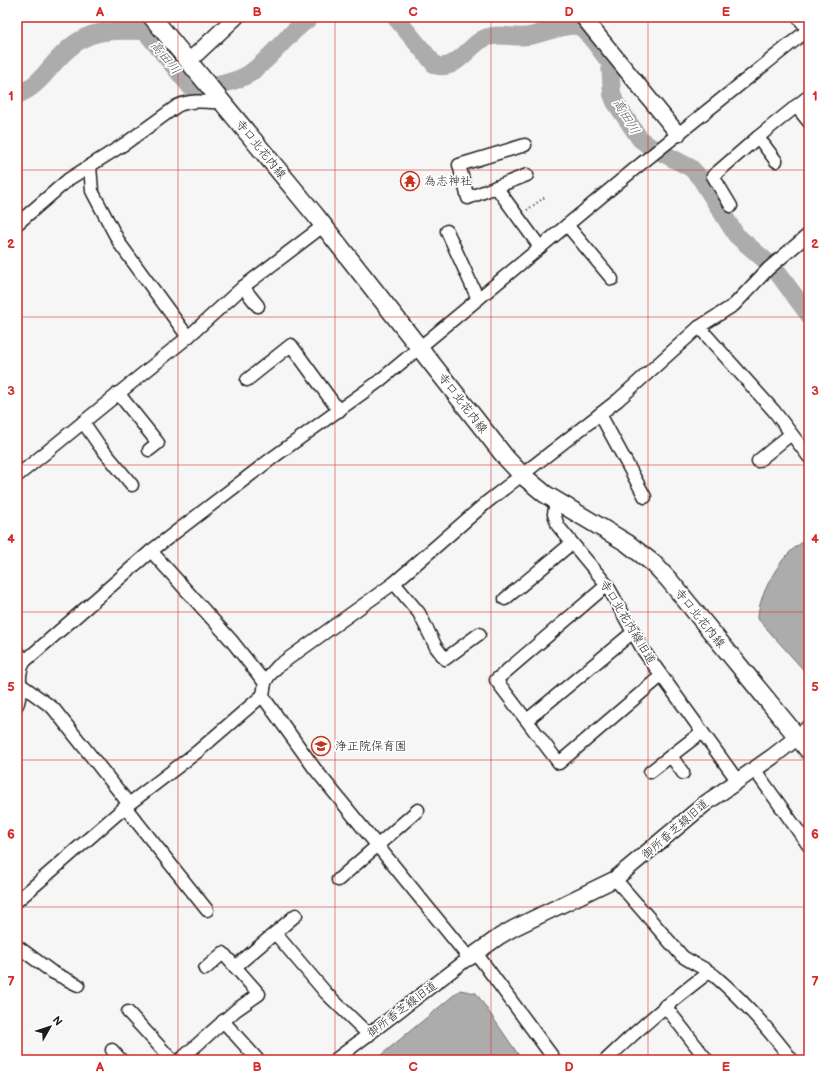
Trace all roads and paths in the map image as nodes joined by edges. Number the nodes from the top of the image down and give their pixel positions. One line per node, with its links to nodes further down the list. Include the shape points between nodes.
1 (152, 17): 6 (main road, 寺口北花内線)
2 (236, 17): 6 (street)
3 (582, 17): 11 (street)
4 (798, 17): 5 (street)
5 (809, 30): 11 (street)
6 (188, 62): 7 (main road, 寺口北花内線)
7 (214, 92): 15 (street, via 185,102); 23 (main road, 寺口北花内線)
8 (809, 96): 9 (street)
9 (796, 106): 10 (street); 12 (street)
10 (809, 122)
11 (678, 134): 22 (street)
12 (758, 137): 14 (street); 19 (street, via 713,176)
13 (526, 146): 17 (street, via 459,165 468,198)
14 (776, 161)
15 (90, 166): 21 (street, via 56,188); 32 (street, via 92,191 120,244)
16 (527, 175): 17 (street)
17 (496, 187): 20 (street)
18 (544, 197): 20 (path)
19 (731, 206)
20 (518, 217): 26 (street)
21 (17, 224)
22 (567, 225): 26 (street); 27 (street)
23 (323, 226): 28 (street); 33 (main road, 寺口北花内線)
24 (447, 231): 29 (street)
25 (809, 234): 31 (street, via 768,269 734,305)
26 (540, 247): 29 (street)
27 (612, 278)
28 (243, 287): 30 (street); 32 (street)
29 (478, 299): 33 (street)
30 (258, 306)
31 (699, 327): 37 (street); 39 (street, via 774,411)
32 (188, 337): 35 (street)
33 (420, 348): 36 (street); 43 (main road, 寺口北花内線)
34 (247, 380): 36 (street, via 291,345)
35 (118, 394): 38 (street); 40 (street, via 158,443)
36 (339, 411): 49 (street, via 275,456)
37 (600, 414): 43 (street); 46 (street)
38 (83, 422): 44 (street); 45 (street)
39 (791, 434): 41 (street); 42 (street)
40 (149, 450)
41 (809, 457)
42 (758, 462)
43 (522, 475): 47 (main road, 寺口北花内線); 50 (street)
44 (17, 476)
45 (132, 486)
46 (645, 497)
47 (556, 501): 48 (street, 寺口北花内線旧道, via 555,520); 64 (main road, 寺口北花内線, via 627,543 654,564)
48 (572, 543): 51 (street, 寺口北花内線旧道); 52 (street)
49 (152, 551): 56 (street); 58 (street, via 231,640)
50 (394, 583): 54 (street, via 419,613 445,659); 58 (street, via 278,666)
51 (607, 584): 53 (street, 寺口北花内線旧道); 62 (street, via 496,680)
52 (505, 598)
53 (632, 633): 57 (street, 寺口北花内線旧道); 62 (street)
54 (479, 634)
55 (17, 651): 56 (street)
56 (21, 666): 59 (street)
57 (662, 676): 62 (street, via 559,762); 63 (street, 寺口北花内線旧道)
58 (265, 683): 60 (street)
59 (20, 684): 61 (street); 71 (street, via 53,708)
60 (264, 695): 71 (street, via 197,752); 73 (street, via 296,744)
61 (17, 705)
62 (527, 720)
63 (702, 732): 66 (street); 70 (street, 寺口北花内線旧道)
64 (803, 733): 65 (main road, 寺口北花内線); 67 (street, 御所香芝線旧道)
65 (809, 751)
66 (671, 756): 68 (street); 69 (street)
67 (754, 769): 70 (street, 御所香芝線旧道); 74 (street)
68 (650, 772)
69 (683, 773)
70 (737, 780): 76 (street, 御所香芝線旧道)
71 (127, 806): 77 (street); 78 (street)
72 (418, 810): 73 (street)
73 (377, 846): 75 (street); 82 (street)
74 (809, 846)
75 (338, 880)
76 (615, 880): 82 (street, 御所香芝線旧道, via 514,928); 85 (street, via 682,956)
77 (17, 901)
78 (207, 910)
79 (296, 915): 80 (street)
80 (275, 933): 83 (street); 90 (street, via 326,994)
81 (17, 946): 86 (street, via 52,972)
82 (472, 956): 90 (street, 御所香芝線旧道); 97 (street)
83 (235, 967): 84 (street, via 223,953); 89 (street, via 259,994)
84 (205, 969)
85 (709, 972): 87 (street); 100 (street, via 755,1017)
86 (78, 985)
87 (664, 1006): 98 (street); 99 (street)
88 (128, 1012): 93 (street)
89 (223, 1021): 94 (street); 95 (street)
90 (370, 1035): 96 (street, 御所香芝線旧道)
91 (112, 1050): 92 (street)
92 (121, 1060)
93 (172, 1060)
94 (180, 1060)
95 (258, 1060)
96 (335, 1060)
97 (555, 1060)
98 (606, 1060)
99 (707, 1060)
100 (792, 1060)

